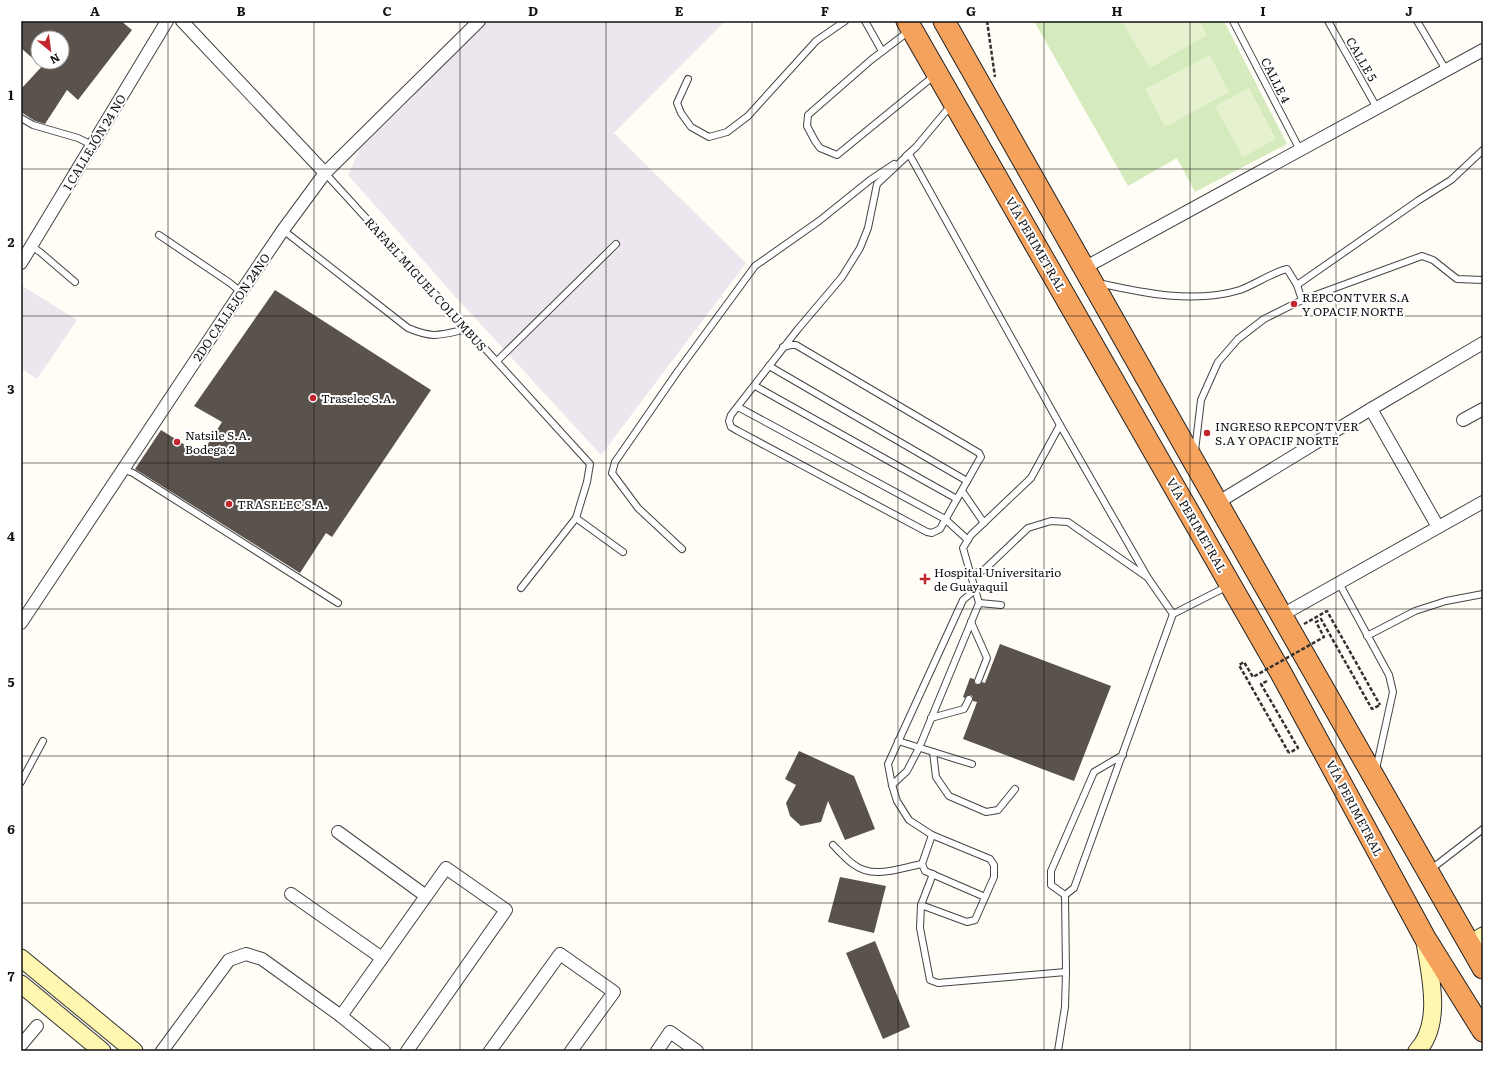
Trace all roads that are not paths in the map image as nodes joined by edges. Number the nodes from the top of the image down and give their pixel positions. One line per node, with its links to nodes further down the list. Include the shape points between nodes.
1 (167, 21): 19 (street, 1 CALLEJÓN 24 NO)
2 (182, 21): 23 (street, RAFAEL MIGUEL COLUMBUS)
3 (479, 21): 23 (street, 2DO CALLEJON 24NO)
4 (845, 21): 15 (lane, via 816,41 748,116 727,132 709,137 691,127 677,103)
5 (865, 21): 12 (lane)
6 (944, 21): 29 (highway)
7 (1233, 21): 20 (lane, CALLE 4)
8 (1328, 21): 17 (lane, CALLE 5)
9 (1417, 21): 13 (lane)
10 (909, 25): 12 (lane); 14 (highway, VÍA PERIMETRAL)
11 (1483, 50): 13 (street)
12 (882, 51): 14 (lane, via 808,115 807,126 820,148 837,155)
13 (1446, 70): 17 (street)
14 (938, 74): 16 (highway, VÍA PERIMETRAL)
15 (688, 79)
16 (954, 102): 22 (lane); 63 (highway, VÍA PERIMETRAL)
17 (1377, 108): 20 (street)
18 (21, 118): 19 (lane, via 33,125 78,138)
19 (92, 145): 27 (street, 1 CALLEJÓN 24 NO)
20 (1300, 150): 29 (street)
21 (1483, 150): 32 (lane, via 1451,180)
22 (909, 154): 37 (lane, via 877,184 868,228 860,248 842,277); 45 (lane); 58 (lane, via 755,266 615,462 612,473 638,508)
23 (325, 173): 24 (street, 2DO CALLEJON 24NO); 35 (lane, RAFAEL MIGUEL COLUMBUS)
24 (283, 230): 33 (street, 2DO CALLEJON 24NO); 35 (lane, via 408,328 422,334 439,336)
25 (159, 235): 33 (lane)
26 (616, 244): 38 (lane)
27 (31, 246): 28 (street, 1 CALLEJÓN 24 NO); 31 (lane)
28 (21, 263)
29 (1088, 275): 32 (lane, via 1136,291 1182,296 1213,296 1239,290 1287,269); 46 (highway)
30 (1483, 280): 34 (lane, via 1457,279 1433,260 1422,256)
31 (75, 282)
32 (1297, 285): 34 (lane)
33 (241, 292): 47 (street, 2DO CALLEJON 24NO)
34 (1302, 300): 46 (lane, via 1264,319 1238,339 1218,362 1201,400)
35 (467, 329): 38 (lane, RAFAEL MIGUEL COLUMBUS)
36 (1483, 343): 42 (street)
37 (783, 347): 39 (lane); 48 (lane, via 796,346 979,453 981,457)
38 (497, 361): 53 (lane, RAFAEL MIGUEL COLUMBUS, via 590,464)
39 (769, 366): 40 (lane); 48 (lane)
40 (755, 386): 41 (lane); 50 (lane)
41 (738, 406): 54 (lane); 54 (lane, via 729,421 731,427 738,432 927,532 936,532)
42 (1371, 409): 52 (street); 56 (street)
43 (1483, 409): 44 (street)
44 (1463, 420)
45 (1060, 424): 55 (lane, via 1031,478); 61 (lane)
46 (1194, 462): 52 (highway)
47 (122, 469): 67 (lane, via 133,473); 72 (street, 2DO CALLEJON 24NO)
48 (968, 481): 49 (lane)
49 (962, 491): 50 (lane); 55 (lane)
50 (956, 500): 54 (lane)
51 (1483, 502): 56 (street)
52 (1217, 503): 73 (highway)
53 (576, 518): 59 (lane); 64 (lane)
54 (945, 519): 57 (lane)
55 (984, 523): 57 (lane)
56 (1438, 527): 62 (street)
57 (968, 540): 60 (lane, via 963,548)
58 (682, 549)
59 (623, 552)
60 (970, 575): 61 (lane, via 984,570 1028,528 1051,521 1068,522); 65 (lane)
61 (1148, 578): 70 (lane)
62 (1339, 583): 73 (street); 74 (lane)
63 (1231, 585): 70 (lane); 100 (highway, VÍA PERIMETRAL)
64 (522, 588)
65 (976, 590): 68 (lane); 79 (lane, via 963,600)
66 (1483, 594): 74 (lane, via 1446,601 1416,611)
67 (338, 603)
68 (979, 603): 69 (lane); 71 (lane)
69 (1002, 605)
70 (1173, 614): 82 (lane)
71 (971, 622): 75 (lane, via 987,658); 77 (lane)
72 (21, 623)
73 (1286, 623): 84 (highway)
74 (1367, 636): 84 (lane, via 1389,675 1393,692)
75 (978, 680)
76 (970, 699): 77 (lane, via 964,709)
77 (931, 718): 80 (lane)
78 (43, 741): 85 (lane)
79 (898, 741): 80 (lane); 86 (lane, via 888,764)
80 (919, 748): 81 (lane); 86 (lane, via 908,771)
81 (933, 752): 83 (lane); 87 (lane, via 936,776 948,796 986,812 998,810)
82 (1123, 755): 96 (lane, via 1074,888); 96 (lane, via 1094,772 1051,871 1051,885)
83 (972, 764)
84 (1374, 776): 93 (highway)
85 (21, 782)
86 (892, 784): 90 (lane, via 909,820)
87 (1015, 789)
88 (1483, 829): 93 (lane)
89 (338, 832): 97 (street)
90 (932, 835): 92 (lane); 98 (lane, via 990,859 994,865 994,877)
91 (833, 845): 92 (lane, via 854,865 872,872 887,872)
92 (922, 864): 94 (lane, via 925,871)
93 (1428, 871): 101 (highway)
94 (933, 874): 98 (lane); 99 (lane)
95 (291, 894): 103 (street)
96 (1065, 895): 105 (lane)
97 (426, 896): 103 (street); 115 (street, via 446,868 506,910)
98 (985, 898): 99 (lane, via 975,920 967,922)
99 (922, 905): 105 (lane, via 920,928 930,980 938,983)
100 (1425, 938): 109 (highway, VÍA PERIMETRAL); 121 (street, via 1433,996 1432,1018 1423,1044)
101 (1476, 940): 104 (highway)
102 (21, 958): 112 (street)
103 (382, 958): 107 (street)
104 (1483, 968)
105 (1066, 972): 120 (lane, via 1065,1007)
106 (21, 984): 111 (street)
107 (341, 1016): 113 (street, via 262,959 246,954 229,960); 114 (street)
108 (37, 1026): 110 (street)
109 (1483, 1031)
110 (21, 1045)
111 (102, 1051)
112 (134, 1051)
113 (162, 1051)
114 (384, 1051)
115 (407, 1051)
116 (490, 1051): 117 (street, via 560,954 614,992)
117 (571, 1051)
118 (657, 1051): 119 (street, via 670,1032)
119 (697, 1051)
120 (1058, 1051)
121 (1417, 1051)

